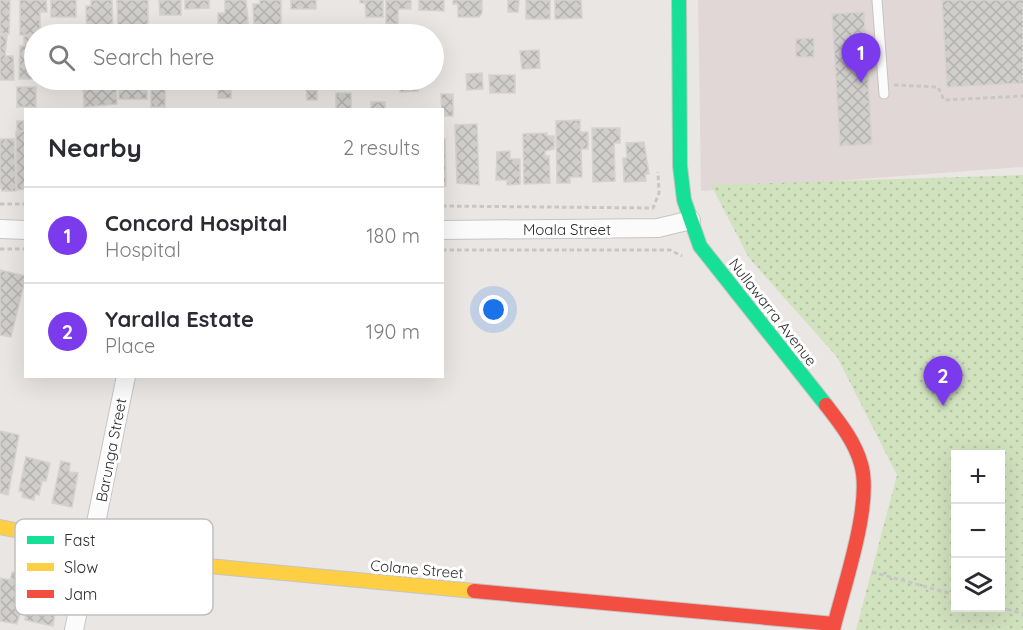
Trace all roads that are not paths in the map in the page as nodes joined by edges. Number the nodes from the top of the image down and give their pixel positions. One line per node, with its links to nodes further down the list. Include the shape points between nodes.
1 (679, 0): 4 (street, Nullawarra Avenue, via 680,166)
2 (877, 0): 3 (lane)
3 (884, 89)
4 (691, 220): 7 (street, Moala Street, via 658,228); 14 (street, Nullawarra Avenue, via 700,246 860,454 865,495)
5 (0, 229): 6 (street)
6 (24, 230)
7 (444, 230)
8 (126, 378): 9 (street, Barunga Street)
9 (97, 519)
10 (0, 527): 11 (street, Colane Street)
11 (15, 530)
12 (213, 567): 14 (street, Colane Street)
13 (77, 615): 15 (street, Barunga Street)
14 (834, 627)
15 (74, 630)

